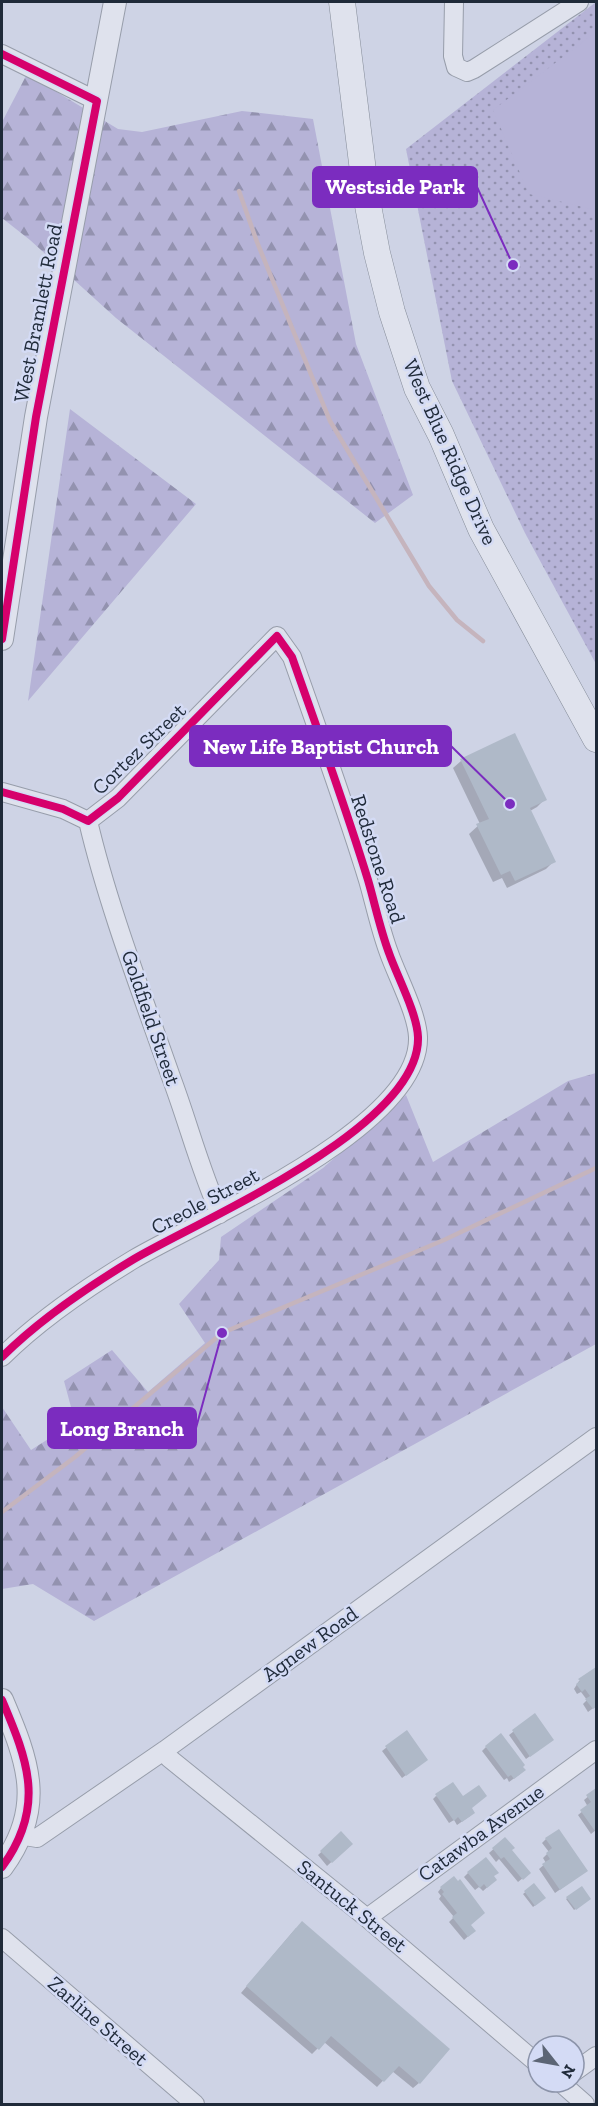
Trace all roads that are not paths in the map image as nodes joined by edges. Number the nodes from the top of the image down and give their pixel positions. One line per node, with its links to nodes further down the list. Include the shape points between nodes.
1 (115, 2): 6 (street, West Bramlett Road)
2 (342, 2): 9 (main road, West Blue Ridge Drive, via 375,242 392,312 417,388 482,529)
3 (454, 2): 4 (street, via 453,56 456,67 467,72)
4 (579, 2)
5 (2, 54): 6 (street)
6 (97, 101): 8 (street, West Bramlett Road, via 36,417)
7 (277, 636): 11 (street, Cortez Street, via 118,798); 12 (street, Redstone Road, via 292,657 368,879 388,951 416,1022 418,1038)
8 (2, 639)
9 (597, 739)
10 (2, 792): 11 (street, Cortez Street, via 63,809)
11 (88, 821): 13 (street, Goldfield Street, via 137,982)
12 (413, 1063): 13 (street, Creole Street, via 402,1082 361,1125 296,1172)
13 (220, 1214): 14 (street, Creole Street, via 103,1279)
14 (2, 1357)
15 (597, 1437): 17 (street, Agnew Road)
16 (2, 1700): 19 (street, via 17,1734 30,1782 28,1810)
17 (165, 1750): 19 (street, Agnew Road, via 37,1838); 21 (street, Santuck Street, via 169,1758)
18 (597, 1750): 21 (street, Catawba Avenue)
19 (19, 1834): 20 (street)
20 (2, 1866)
21 (367, 1918): 23 (street, Santuck Street)
22 (2, 1938): 24 (street, Zarline Street)
23 (526, 2054)
24 (195, 2104)

